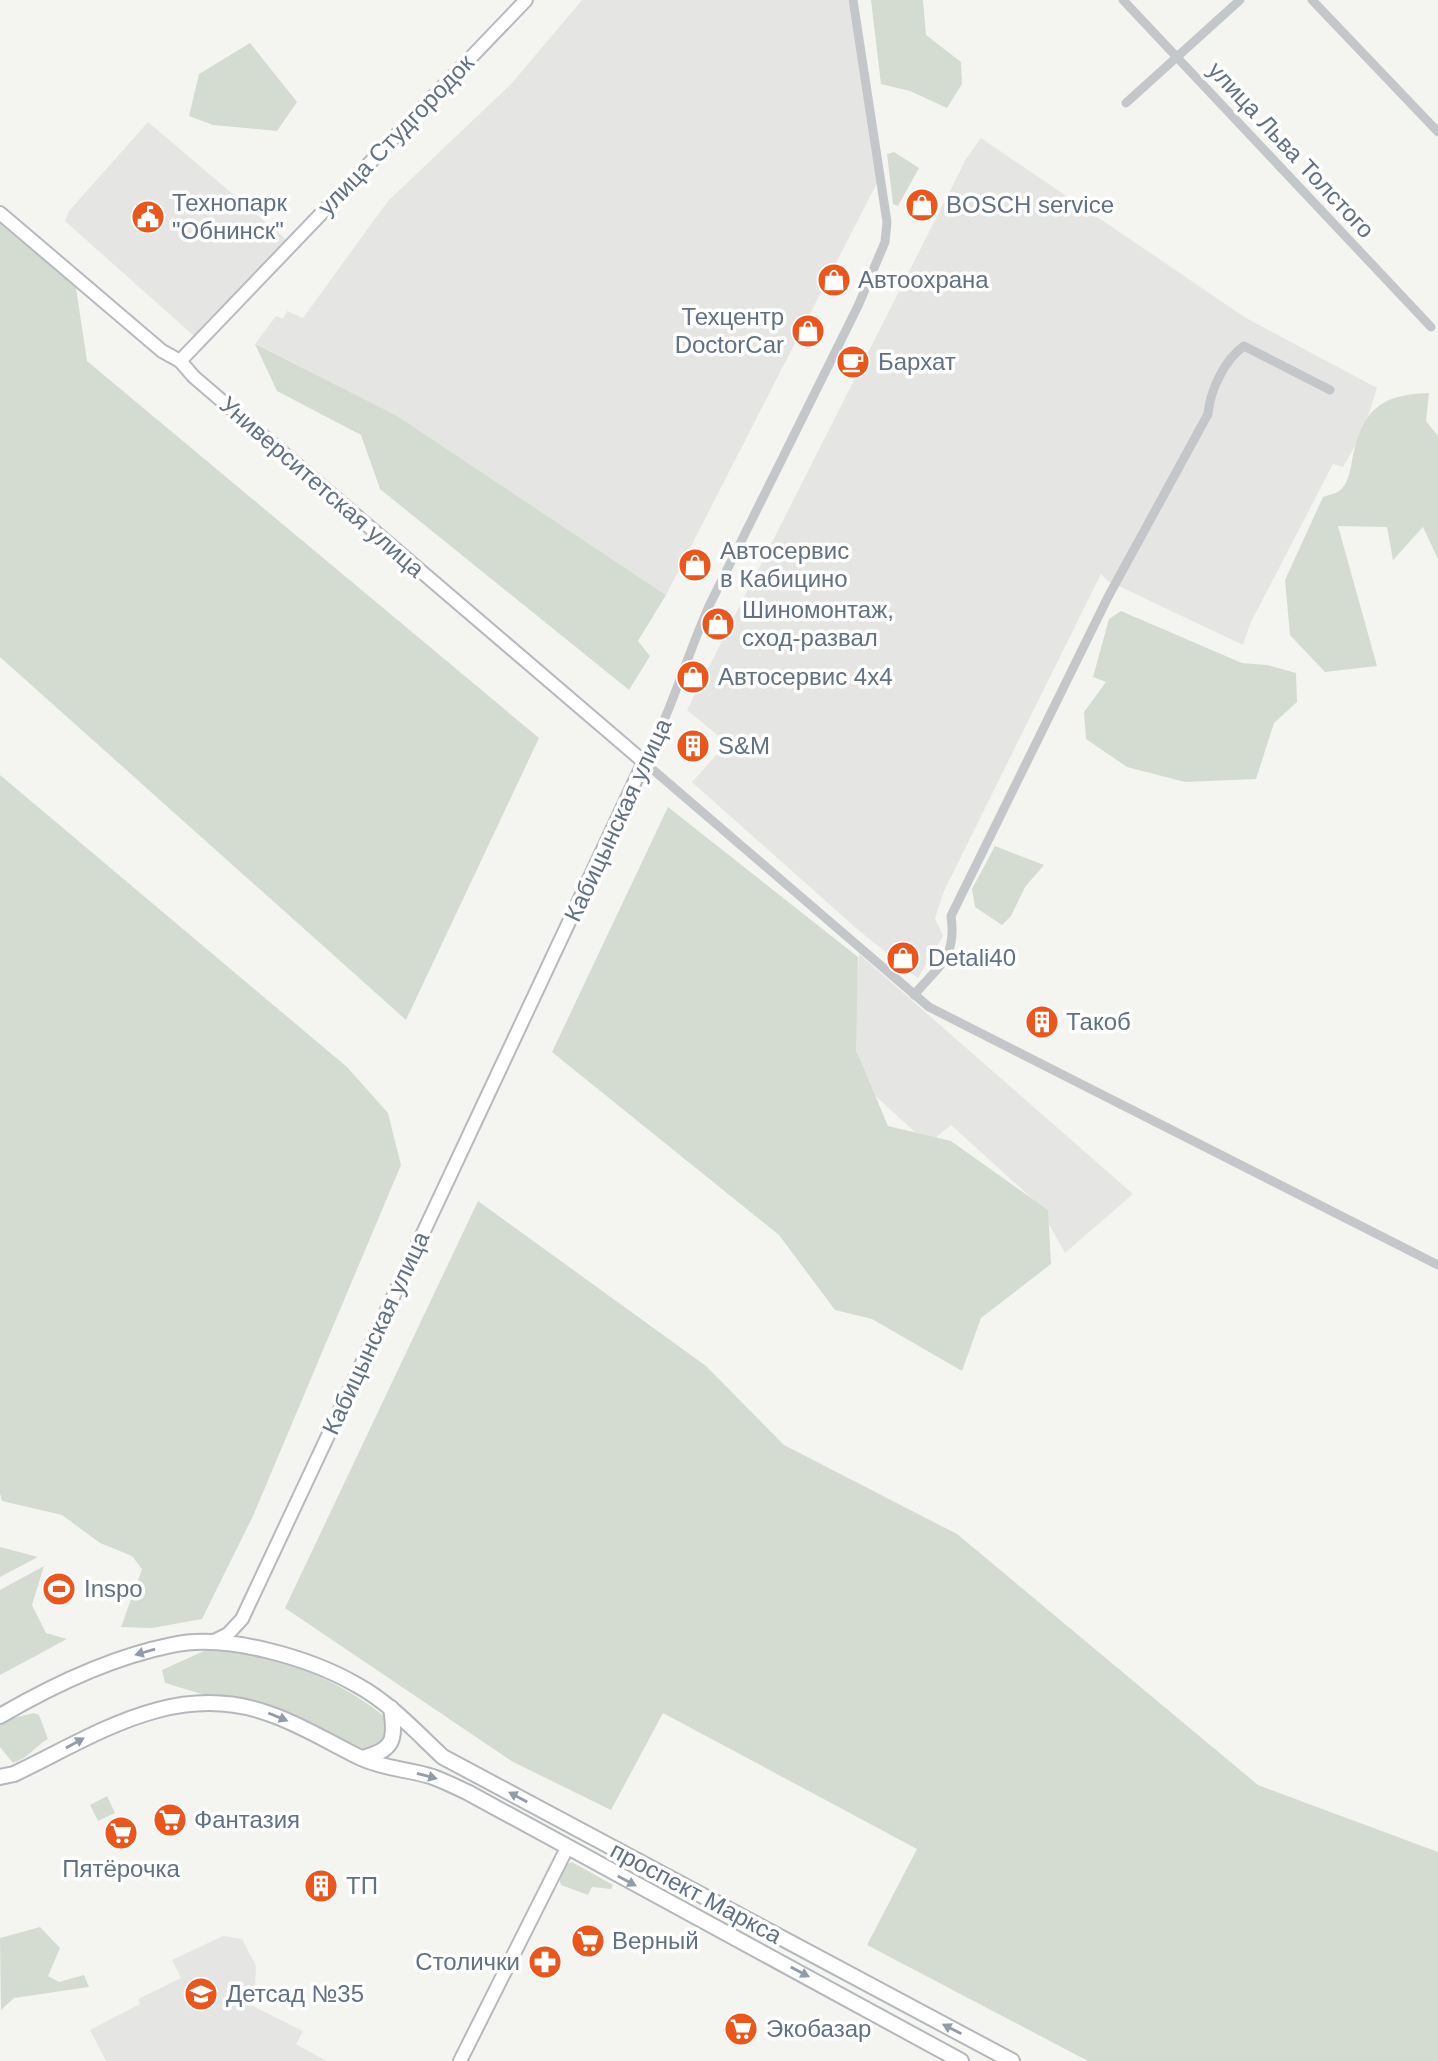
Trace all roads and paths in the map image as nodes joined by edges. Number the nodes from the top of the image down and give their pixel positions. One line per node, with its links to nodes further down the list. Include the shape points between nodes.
1 (526, 0): 11 (street, улица Студгородок)
2 (853, 0): 13 (street, Кабицынская улица, via 887,222 885,242 858,306 709,606 670,709)
3 (1123, 0): 6 (street, улица Льва Толстого)
4 (1240, 0): 6 (street)
5 (1312, 0): 8 (street)
6 (1177, 57): 7 (street); 10 (street, улица Льва Толстого)
7 (1126, 103)
8 (1438, 132)
9 (0, 213): 11 (street, Университетская улица, via 162,351)
10 (1431, 327)
11 (180, 361): 13 (street, Университетская улица)
12 (1331, 390): 14 (street, via 1244,346 1234,353 1208,414 1108,597 951,916 951,951)
13 (644, 762): 14 (street); 16 (street, Кабицынская улица)
14 (914, 995): 15 (street, via 929,1007)
15 (1438, 1265)
16 (242, 1619): 17 (street); 18 (street)
17 (212, 1642): 18 (main road, проспект Маркса); 20 (main road, проспект Маркса, one-way to 20, via 174,1644 133,1656 69,1680)
18 (250, 1648): 19 (main road, проспект Маркса, via 291,1657 357,1685)
19 (391, 1709): 21 (main road, via 394,1728 388,1747); 24 (main road, проспект Маркса, one-way to 19, via 443,1757)
20 (0, 1716)
21 (362, 1758): 23 (main road, проспект Маркса, one-way to 21, via 123,1719 181,1705 238,1706 268,1713); 25 (main road, проспект Маркса, one-way to 25, via 433,1777)
22 (0, 1762): 23 (main road, проспект Маркса)
23 (7, 1775)
24 (578, 1829): 25 (main road); 28 (main road, проспект Маркса, one-way to 24)
25 (567, 1848): 26 (street); 27 (main road, проспект Маркса, one-way to 27)
26 (460, 2061)
27 (961, 2061)
28 (1013, 2061)

